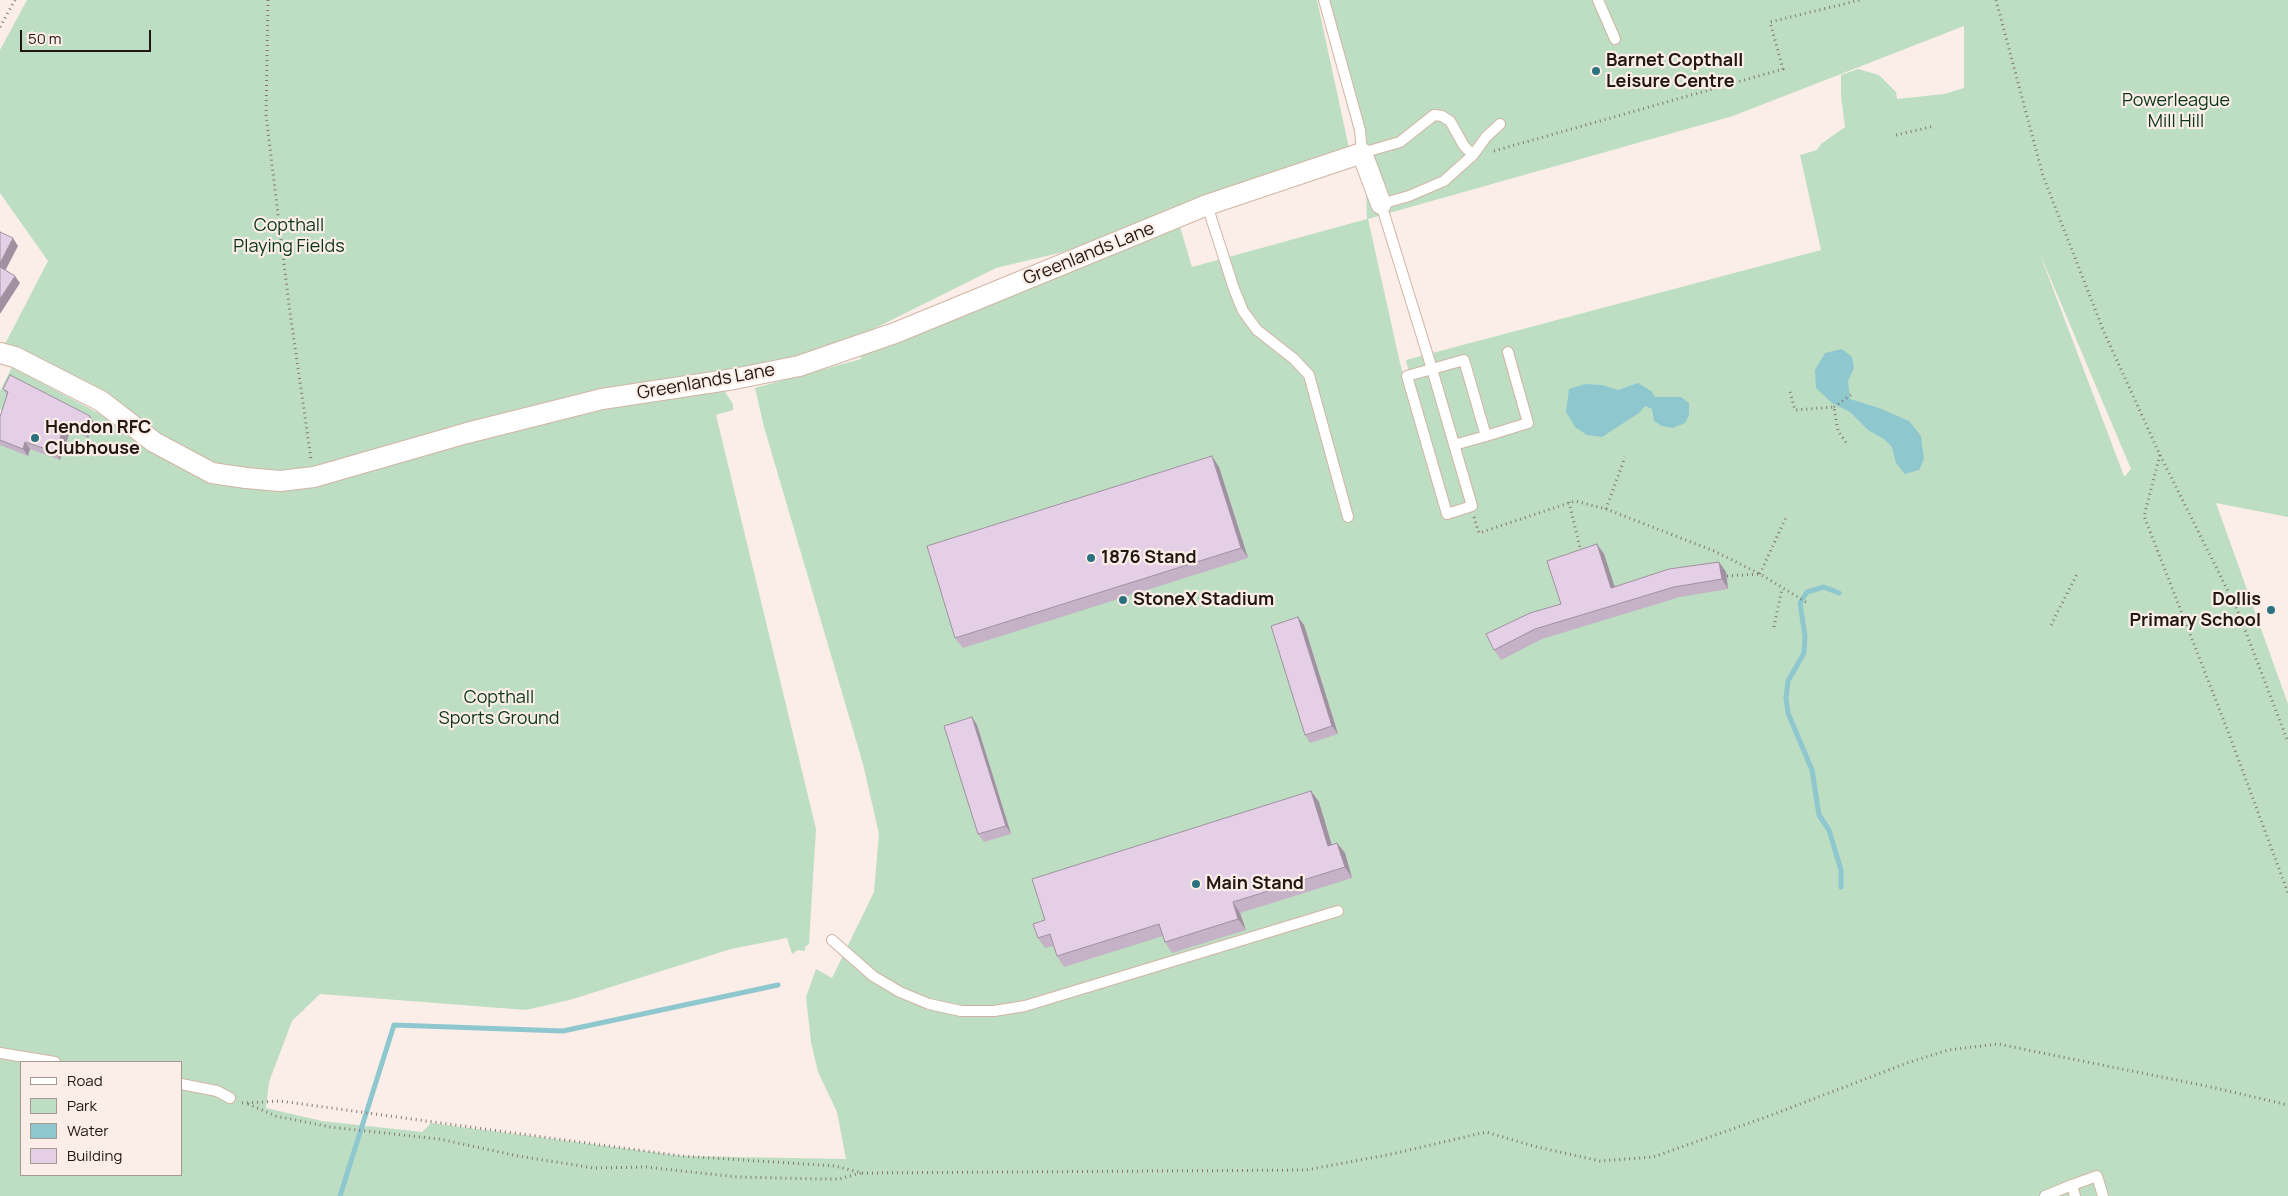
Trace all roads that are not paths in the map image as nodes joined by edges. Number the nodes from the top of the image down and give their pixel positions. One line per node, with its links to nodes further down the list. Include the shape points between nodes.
1 (1324, 0): 5 (lane, via 1360,130)
2 (1598, 0): 3 (lane)
3 (1615, 39)
4 (1500, 124): 6 (lane)
5 (1362, 153): 6 (lane, via 1400,142 1434,115 1450,120 1464,146); 7 (street); 8 (street, Greenlands Lane)
6 (1473, 155): 7 (lane, via 1444,181)
7 (1381, 204): 11 (lane)
8 (1208, 205): 10 (street, Greenlands Lane, via 895,332 799,366 602,399 314,477 280,481 212,473 154,442 101,401 15,357); 14 (lane, via 1243,311 1257,330 1309,375)
9 (1508, 352): 12 (lane, via 1528,423)
10 (0, 353)
11 (1432, 369): 12 (lane, via 1464,360); 13 (lane); 13 (lane, via 1407,376 1446,514 1472,506)
12 (1486, 436): 13 (lane)
13 (1454, 445)
14 (1348, 517)
15 (1338, 911): 16 (lane, via 1034,1004 994,1011 961,1011 929,1004 900,992 873,976)
16 (832, 940)
17 (0, 1053): 18 (lane)
18 (49, 1061)
19 (182, 1084): 20 (lane, via 216,1090)
20 (230, 1098)
21 (2072, 1185): 22 (lane); 23 (lane); 24 (lane, via 2097,1176)
22 (2045, 1196)
23 (2075, 1196)
24 (2103, 1196)

